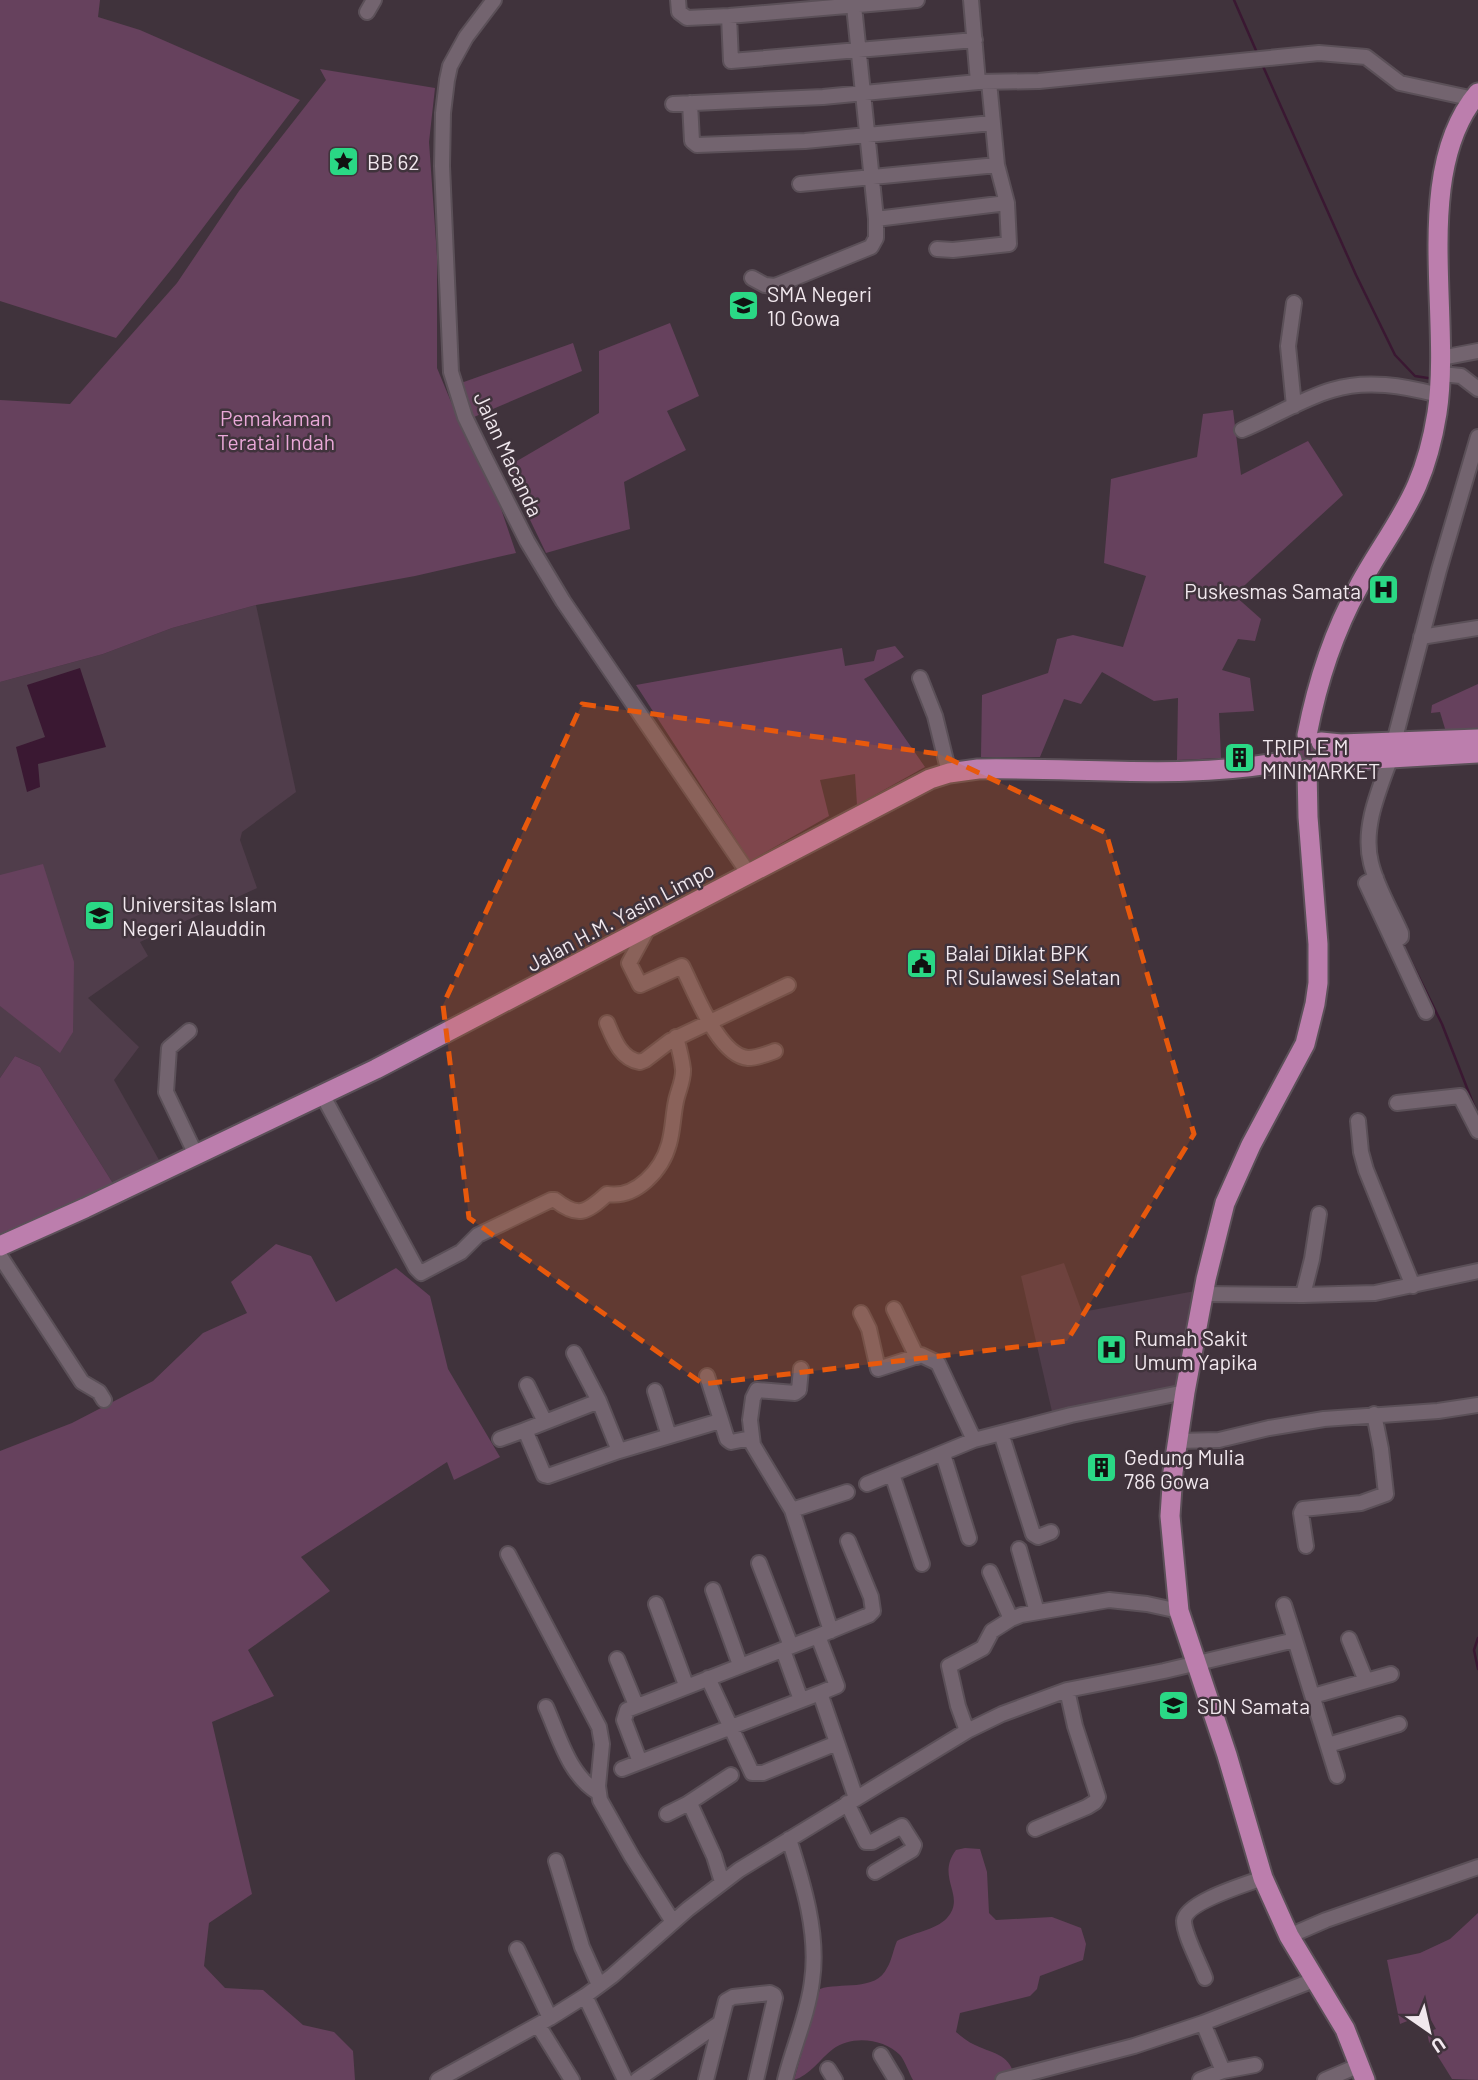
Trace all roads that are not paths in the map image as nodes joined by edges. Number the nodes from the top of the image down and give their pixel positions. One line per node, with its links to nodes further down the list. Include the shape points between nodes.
1 (494, 0): 43 (street, Jalan Macanda, via 455,55 443,113 446,275 457,394 544,571)
2 (678, 0): 10 (street, via 684,17)
3 (720, 0): 10 (street)
4 (917, 0): 6 (street)
5 (971, 0): 11 (street)
6 (888, 1): 7 (street)
7 (849, 4): 8 (street); 12 (street)
8 (804, 5): 9 (street)
9 (762, 7): 10 (street)
10 (725, 16): 12 (street, via 732,61)
11 (975, 40): 12 (street); 13 (street)
12 (860, 50): 14 (street)
13 (984, 82): 14 (street); 15 (street, via 1040,81 1319,53 1357,55 1372,60 1400,83); 18 (street)
14 (864, 93): 16 (street); 19 (street)
15 (1476, 96): 29 (main road, via 1448,152 1439,214)
16 (690, 103): 17 (street); 19 (street, via 692,141 697,145)
17 (673, 104)
18 (992, 123): 19 (street); 20 (street)
19 (868, 135): 21 (street)
20 (997, 165): 21 (street); 23 (street)
21 (871, 178): 22 (street); 24 (street)
22 (800, 184)
23 (1007, 203): 24 (street); 25 (street, via 1008,245)
24 (876, 219): 26 (street, via 871,247 775,286)
25 (937, 249)
26 (752, 278)
27 (1294, 303): 31 (street, via 1288,346)
28 (1478, 351): 29 (street)
29 (1441, 378): 30 (street, via 1461,376); 31 (street, via 1410,387 1368,384 1330,390); 37 (main road, via 1425,465 1347,609 1322,671)
30 (1478, 389)
31 (1294, 406): 32 (street)
32 (1242, 430)
33 (1478, 437): 35 (street)
34 (1478, 628): 35 (street)
35 (1421, 637): 39 (street)
36 (920, 678): 42 (street)
37 (1314, 739): 39 (main road); 41 (main road, via 1324,752); 41 (main road, via 1298,738 1290,751)
38 (1478, 739): 39 (main road)
39 (1392, 749): 40 (main road); 41 (main road, Jalan H.M. Yasin Limpo); 46 (street, via 1369,834 1372,880)
40 (1478, 753)
41 (1307, 764): 42 (main road, Jalan H.M. Yasin Limpo, via 1208,770 1001,768); 62 (main road, via 1319,954 1313,1015 1306,1044 1231,1185)
42 (949, 773): 43 (main road, Jalan H.M. Yasin Limpo, via 912,787)
43 (749, 874): 44 (main road, Jalan H.M. Yasin Limpo)
44 (648, 928): 47 (street, via 629,963 640,985 682,966); 52 (main road, Jalan H.M. Yasin Limpo)
45 (788, 985): 47 (street)
46 (1426, 1012)
47 (709, 1021): 50 (street); 51 (street, via 736,1053 746,1058)
48 (607, 1023): 50 (street, via 624,1055 635,1062)
49 (189, 1031): 56 (street, via 169,1048 166,1092)
50 (677, 1037): 52 (street, via 684,1072 669,1146 641,1186 607,1194 581,1212 551,1200 478,1235 461,1252 421,1273)
51 (775, 1051)
52 (323, 1096): 56 (main road, Jalan H.M. Yasin Limpo)
53 (1397, 1103): 55 (street, via 1460,1096)
54 (1358, 1121): 61 (street, via 1366,1170)
55 (1478, 1131)
56 (196, 1155): 58 (main road, Jalan H.M. Yasin Limpo)
57 (1319, 1214): 63 (street)
58 (0, 1246)
59 (0, 1256): 73 (street, via 82,1382)
60 (1478, 1271): 61 (street)
61 (1413, 1286): 63 (street)
62 (1203, 1294): 63 (street); 72 (main road)
63 (1303, 1296)
64 (894, 1309): 67 (street)
65 (861, 1313): 67 (street, via 878,1369)
66 (574, 1353): 74 (street)
67 (917, 1357): 84 (street, via 938,1363)
68 (801, 1369): 82 (street, via 797,1392 760,1389 755,1393)
69 (707, 1377): 77 (street)
70 (527, 1385): 78 (street)
71 (655, 1391): 81 (street)
72 (1185, 1392): 80 (street); 85 (main road)
73 (104, 1400)
74 (598, 1401): 78 (street); 86 (street)
75 (1478, 1405): 76 (street)
76 (1374, 1415): 85 (street, via 1269,1428 1219,1440); 95 (street, via 1387,1494 1362,1503 1303,1508)
77 (720, 1421): 81 (street); 82 (street, via 729,1441)
78 (545, 1422): 79 (street)
79 (525, 1430): 83 (street); 86 (street, via 546,1476)
80 (1001, 1433): 84 (street); 92 (street, via 1033,1534 1038,1538)
81 (669, 1436): 86 (street)
82 (751, 1438): 91 (street)
83 (500, 1439)
84 (974, 1440): 87 (street)
85 (1178, 1441): 104 (main road, via 1170,1516)
86 (620, 1451)
87 (943, 1454): 88 (street); 93 (street)
88 (892, 1474): 89 (street); 99 (street)
89 (867, 1484)
90 (847, 1492): 91 (street)
91 (792, 1510): 107 (street)
92 (1051, 1532)
93 (970, 1538)
94 (848, 1541): 107 (street, via 873,1611)
95 (1306, 1546)
96 (1018, 1549): 105 (street)
97 (508, 1555): 133 (street, via 599,1727)
98 (759, 1563): 110 (street)
99 (922, 1564)
100 (990, 1572): 106 (street)
101 (713, 1590): 113 (street)
102 (656, 1604): 117 (street)
103 (1284, 1605): 109 (street)
104 (1179, 1611): 105 (street, via 1109,1600); 112 (main road)
105 (1037, 1612): 106 (street)
106 (1011, 1619): 126 (street, via 992,1631 983,1648 948,1665)
107 (824, 1634): 110 (street); 119 (street, via 837,1686)
108 (1349, 1639): 116 (street)
109 (1295, 1640): 112 (street); 120 (street)
110 (787, 1648): 113 (street); 121 (street)
111 (617, 1659): 122 (street)
112 (1195, 1663): 118 (street); 142 (main road)
113 (740, 1665): 115 (street)
114 (1391, 1674): 116 (street)
115 (708, 1678): 117 (street); 125 (street)
116 (1366, 1681): 120 (street)
117 (686, 1685): 122 (street)
118 (1067, 1690): 126 (street); 137 (street, via 1098,1797 1087,1807)
119 (820, 1693): 121 (street); 127 (street)
120 (1313, 1696): 128 (street)
121 (802, 1700): 125 (street)
122 (636, 1705): 129 (street, via 624,1717)
123 (545, 1707): 133 (street, via 577,1772)
124 (1399, 1724): 128 (street)
125 (729, 1727): 127 (street, via 750,1770 757,1774); 129 (street)
126 (967, 1731): 134 (street)
127 (838, 1743): 134 (street)
128 (1328, 1745): 132 (street)
129 (640, 1762): 130 (street)
130 (622, 1769)
131 (732, 1775): 135 (street)
132 (1337, 1776)
133 (599, 1793): 144 (street)
134 (851, 1800): 138 (street); 141 (street, via 866,1842 902,1826 914,1845)
135 (687, 1804): 136 (street); 143 (street)
136 (667, 1814)
137 (1035, 1829)
138 (789, 1839): 143 (street); 164 (street, via 812,1930 814,1963)
139 (556, 1861): 149 (street, via 582,1947)
140 (1478, 1867): 145 (street)
141 (875, 1872)
142 (1264, 1878): 145 (main road); 147 (street, via 1188,1911 1185,1927)
143 (722, 1882): 144 (street)
144 (673, 1922): 149 (street)
145 (1289, 1936): 148 (main road)
146 (517, 1949): 151 (street)
147 (1205, 1978)
148 (1314, 1980): 153 (street); 157 (main road, via 1345,2029)
149 (599, 1985): 150 (street)
150 (585, 1996): 151 (street); 160 (street)
151 (544, 2021): 158 (street); 159 (street)
152 (720, 2023): 161 (street); 162 (street); 163 (street, via 729,1998 774,1995)
153 (1203, 2023): 156 (street); 166 (street)
154 (881, 2055): 165 (street)
155 (1255, 2065): 156 (street)
156 (1223, 2071): 167 (street)
157 (1362, 2072): 168 (street)
158 (438, 2080)
159 (572, 2080)
160 (625, 2080)
161 (637, 2080)
162 (706, 2080)
163 (756, 2080)
164 (786, 2080)
165 (896, 2080)
166 (1003, 2080)
167 (1200, 2080)
168 (1325, 2080)

